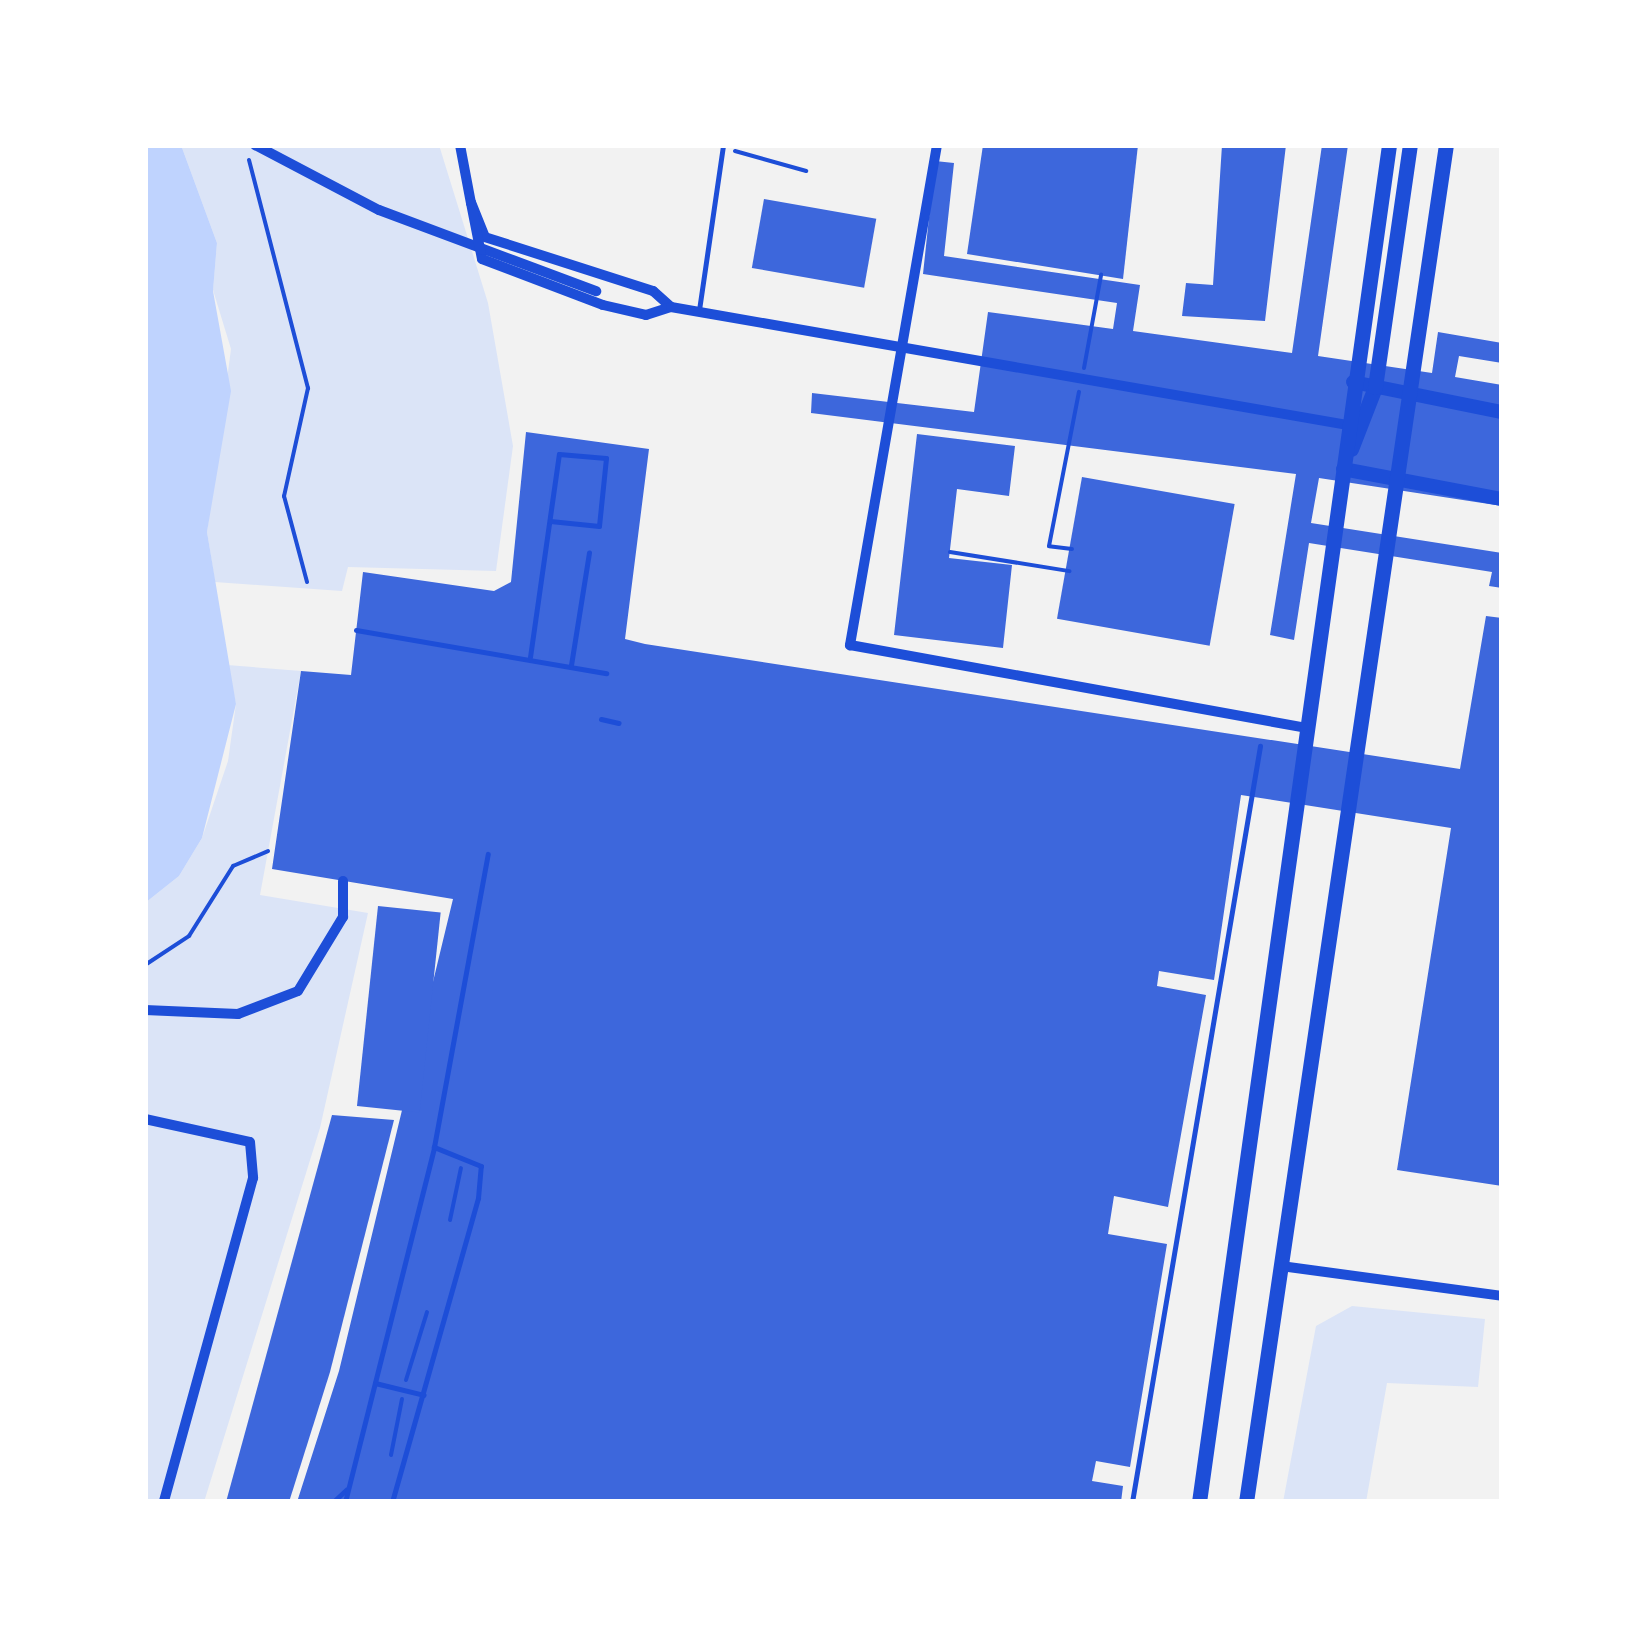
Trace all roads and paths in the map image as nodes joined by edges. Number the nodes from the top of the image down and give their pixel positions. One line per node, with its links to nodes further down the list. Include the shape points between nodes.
1 (251, 145): 11 (street, via 378,210); 28 (path, via 255,209 308,388 284,496)
2 (460, 145): 9 (street)
3 (719, 145): 8 (path); 13 (lane)
4 (937, 145): 14 (street)
5 (1389, 145): 15 (main road)
6 (1410, 145): 16 (main road)
7 (1446, 145): 17 (main road)
8 (806, 171)
9 (471, 204): 12 (street, via 485,237 652,291); 12 (street, via 482,259 604,305 646,315)
10 (1102, 276): 24 (path, via 1049,546)
11 (596, 291)
12 (671, 307): 13 (street)
13 (699, 312): 14 (street)
14 (906, 350): 19 (street); 35 (street, via 850,645)
15 (1353, 382): 16 (main road); 19 (main road)
16 (1374, 387): 17 (main road); 20 (main road)
17 (1410, 396): 18 (main road); 21 (main road)
18 (1502, 412)
19 (1347, 424): 20 (main road)
20 (1342, 469): 21 (main road); 35 (main road)
21 (1396, 479): 22 (main road); 46 (main road)
22 (1502, 498)
23 (550, 521): 23 (lane, via 599,526 606,458 559,454); 30 (lane)
24 (1072, 549)
25 (589, 552): 31 (lane)
26 (950, 552): 27 (path)
27 (1069, 570)
28 (306, 582)
29 (356, 630): 30 (lane)
30 (530, 656): 31 (lane)
31 (571, 665): 32 (lane)
32 (606, 673)
33 (601, 719): 34 (lane)
34 (619, 723)
35 (1308, 728): 59 (main road)
36 (1260, 746): 58 (lane)
37 (268, 851): 40 (path, via 232,866 189,936)
38 (488, 854): 43 (lane)
39 (343, 881): 41 (street, via 343,917 298,990 238,1014)
40 (145, 966)
41 (145, 1010)
42 (145, 1119): 54 (street, via 250,1142 254,1178)
43 (434, 1147): 44 (lane); 49 (lane)
44 (464, 1154): 45 (path); 51 (lane, via 481,1166 478,1198)
45 (450, 1220)
46 (1281, 1266): 47 (street); 60 (main road)
47 (1502, 1296)
48 (427, 1312): 50 (path)
49 (375, 1383): 50 (lane); 53 (lane)
50 (404, 1390): 51 (lane); 52 (path)
51 (424, 1395): 57 (lane)
52 (391, 1455)
53 (348, 1488): 55 (lane); 56 (lane)
54 (164, 1502)
55 (333, 1502)
56 (344, 1502)
57 (392, 1502)
58 (1132, 1502)
59 (1198, 1502)
60 (1246, 1502)

